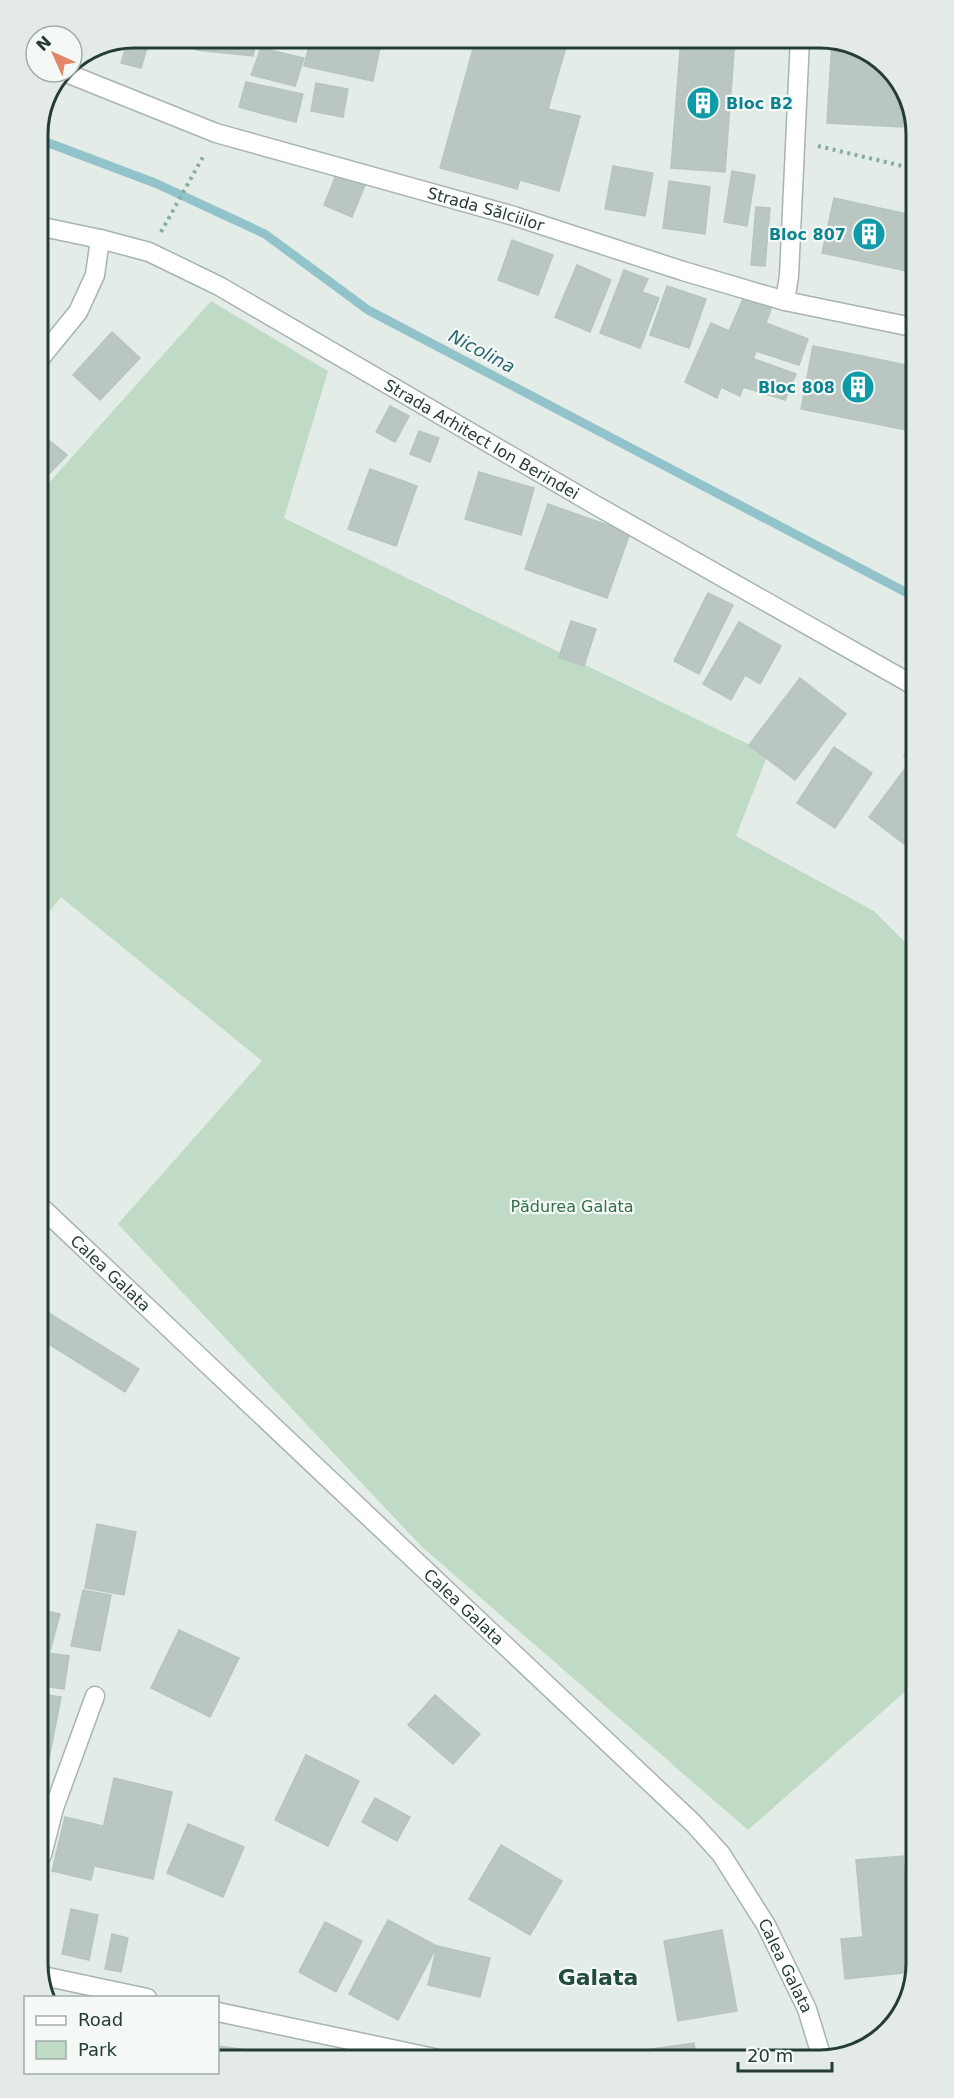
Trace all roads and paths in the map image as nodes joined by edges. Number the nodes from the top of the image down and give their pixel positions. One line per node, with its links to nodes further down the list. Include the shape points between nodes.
1 (799, 48): 4 (street)
2 (84, 80): 3 (street, Strada Sălciilor)
3 (216, 133): 8 (path); 9 (street, Strada Sălciilor, via 514,216)
4 (794, 140): 5 (path); 9 (street)
5 (906, 167)
6 (48, 228): 7 (street, Strada Arhitect Ion Berindei)
7 (100, 239): 8 (street, Strada Arhitect Ion Berindei); 11 (street, via 95,275 78,312)
8 (149, 252): 12 (street, Strada Arhitect Ion Berindei, via 229,292)
9 (785, 301): 10 (street, Strada Sălciilor)
10 (906, 326)
11 (48, 349)
12 (906, 681)
13 (48, 1214): 20 (street, Calea Galata, via 693,1823 721,1854 766,1925 807,2009)
14 (95, 1696): 15 (street)
15 (48, 1832)
16 (50, 1977): 17 (street)
17 (138, 1996)
18 (219, 2012): 19 (street)
19 (396, 2050)
20 (819, 2050)

